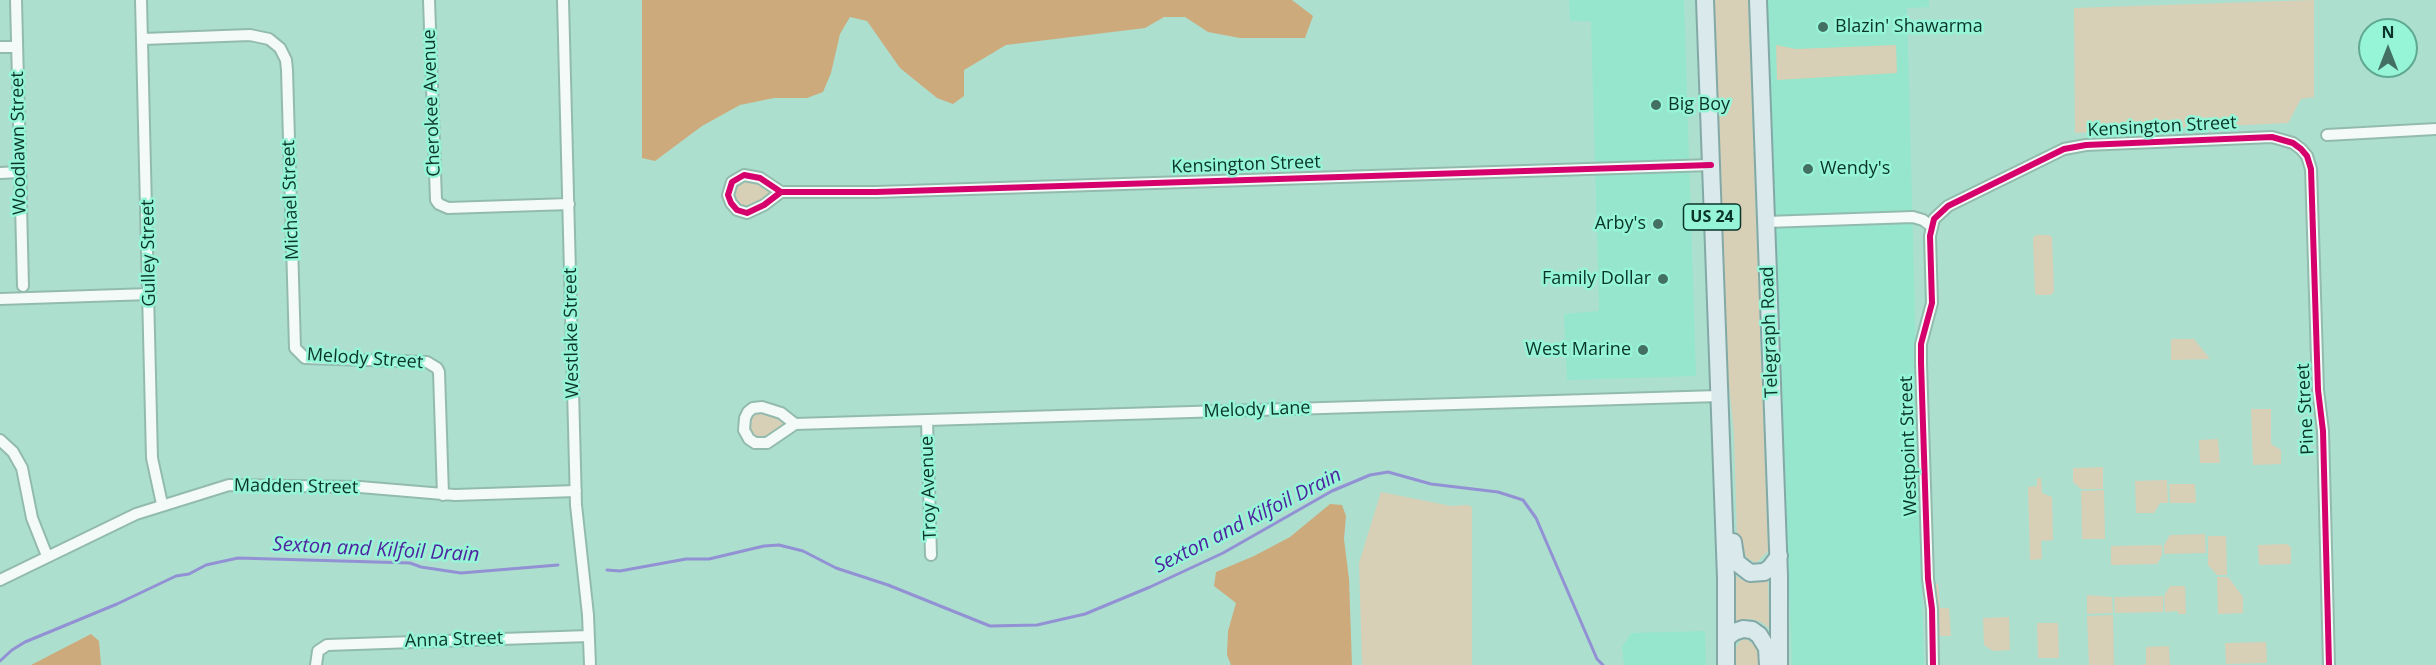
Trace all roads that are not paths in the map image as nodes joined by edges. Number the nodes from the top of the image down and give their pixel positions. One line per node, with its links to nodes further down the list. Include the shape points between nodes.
1 (16, 0): 8 (street, Woodlawn Street)
2 (141, 0): 7 (street, Gulley Street)
3 (429, 0): 17 (street, Cherokee Avenue, via 435,196 439,204 448,208)
4 (563, 0): 17 (street, Westlake Street)
5 (1705, 0): 13 (main road, US 24)
6 (1758, 0): 18 (main road, Telegraph Road / US 24)
7 (142, 39): 21 (street, Gulley Street); 23 (street, Michael Street, via 250,35 269,39 286,60)
8 (17, 46): 9 (street); 15 (street, Woodlawn Street)
9 (0, 47)
10 (2436, 129): 11 (street)
11 (2326, 135)
12 (2304, 153): 19 (street, Kensington Street, via 2293,143 2272,137 2073,147 1948,206 1937,214); 44 (street, Pine Street, via 2311,169)
13 (1711, 165): 16 (street, Kensington Street); 24 (main road, US 24)
14 (0, 172): 15 (street)
15 (20, 172): 20 (street, Woodlawn Street)
16 (782, 192): 16 (street, Kensington Street, via 760,178 744,175 732,182 728,195 737,210 747,213)
17 (569, 204): 29 (street, Westlake Street)
18 (1766, 222): 19 (street, via 1913,217); 34 (main road, Telegraph Road / US 24)
19 (1931, 226): 43 (street, Westpoint Street, via 1932,303 1921,344 1921,363)
20 (23, 286)
21 (150, 294): 22 (street); 31 (street, Gulley Street, via 152,458)
22 (0, 299)
23 (298, 353): 30 (street, Melody Street, via 305,358 433,365 439,372)
24 (1718, 370): 25 (main road, US 24); 34 (main road, via 1730,435 1736,562 1757,574 1770,568)
25 (1719, 396): 26 (street, Melody Lane); 37 (main road, US 24)
26 (927, 422): 27 (street, Melody Lane); 32 (street, Troy Avenue)
27 (795, 424): 27 (street, via 771,409 753,408 745,418 744,430 755,443 767,443)
28 (0, 440): 33 (street, via 22,468 32,518)
29 (576, 491): 30 (street, Madden Street); 36 (street, Westlake Street)
30 (443, 495): 31 (street, Madden Street, via 240,484)
31 (162, 504): 33 (street, Madden Street)
32 (931, 555)
33 (47, 556): 35 (street, Madden Street)
34 (1779, 556): 42 (main road, Telegraph Road / US 24)
35 (0, 580)
36 (589, 636): 38 (street, Anna Street, via 327,645 320,648); 39 (street, Westlake Street)
37 (1726, 638): 40 (main road, US 24); 41 (main road, via 1743,629 1759,634 1767,648)
38 (316, 665)
39 (590, 665)
40 (1726, 665)
41 (1768, 665)
42 (1779, 665)
43 (1933, 665)
44 (2329, 665)

